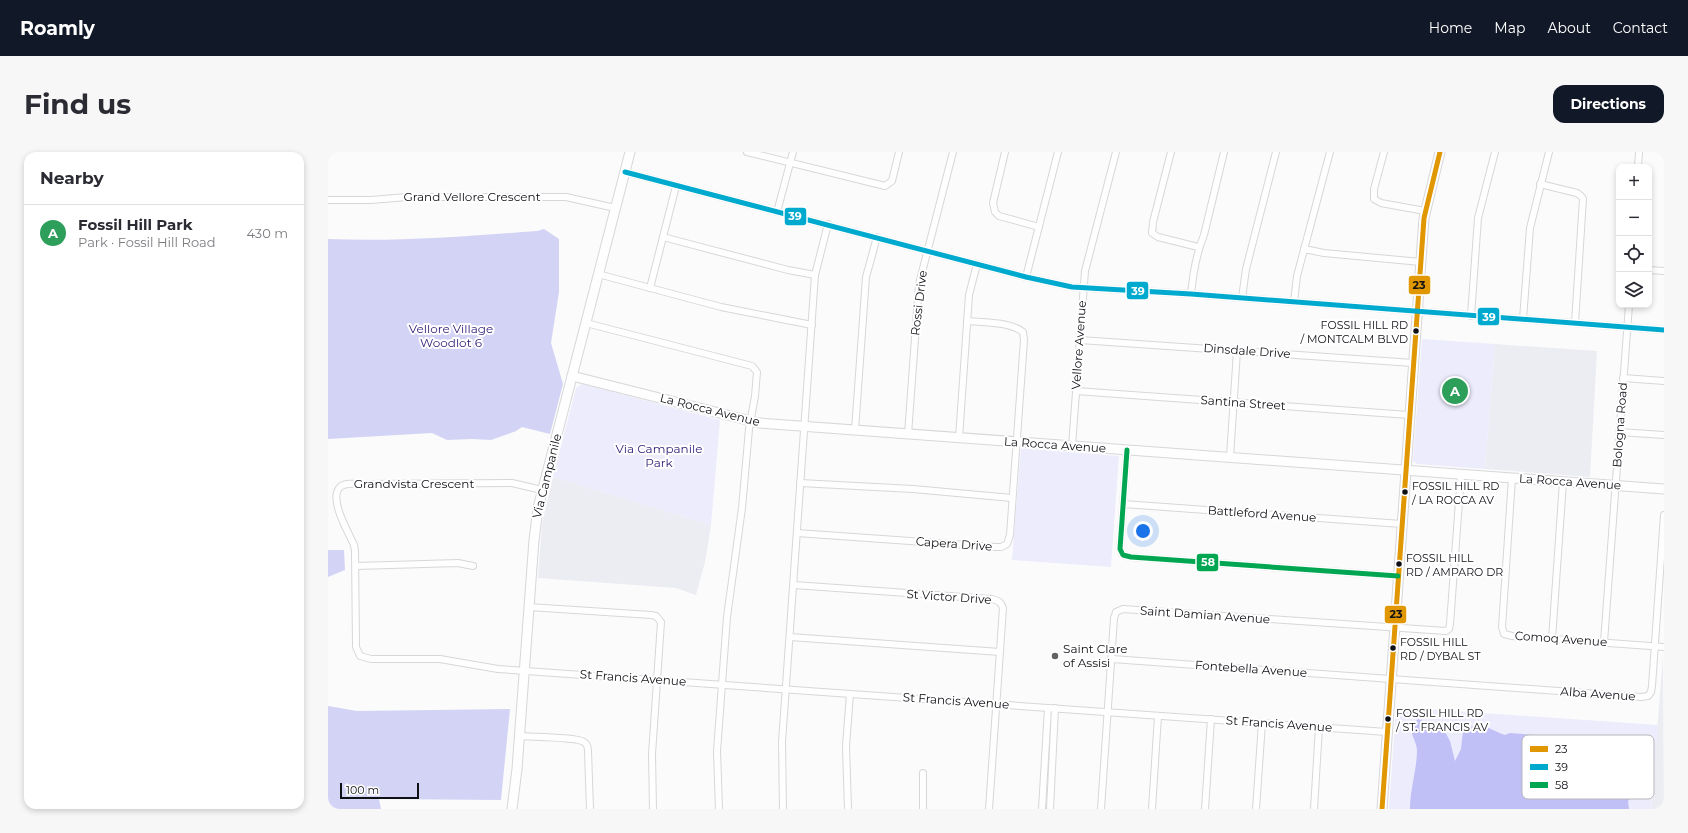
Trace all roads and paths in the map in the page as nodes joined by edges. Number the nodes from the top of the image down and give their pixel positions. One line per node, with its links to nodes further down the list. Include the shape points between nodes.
1 (630, 152): 20 (street, Via Campanile)
2 (747, 152): 18 (street)
3 (793, 152): 18 (street)
4 (899, 152): 18 (street, via 892,181 885,186)
5 (953, 152): 33 (street, Rossi Drive)
6 (1006, 152): 28 (street, via 993,203 995,212 999,216)
7 (1058, 152): 28 (street)
8 (1116, 152): 42 (street, Vellore Avenue, via 1085,271)
9 (1171, 152): 31 (street, via 1152,233)
10 (1224, 152): 31 (street, via 1204,235)
11 (1276, 152): 44 (street, via 1246,269)
12 (1330, 152): 32 (street)
13 (1384, 152): 25 (street, via 1374,189 1374,199 1381,203)
14 (1440, 152): 25 (street)
15 (1495, 152): 48 (street, via 1478,218)
16 (1549, 152): 21 (street)
17 (1639, 152): 19 (street)
18 (790, 163): 26 (street)
19 (1638, 164)
20 (625, 172): 22 (street); 24 (street, Via Campanile)
21 (1540, 184): 49 (street, via 1530,228); 52 (street, via 1577,193 1583,199)
22 (676, 186): 26 (street); 29 (street)
23 (328, 200): 24 (street, Grand Vellore Crescent, via 407,197 566,197)
24 (615, 208): 38 (street, Via Campanile)
25 (1425, 211): 34 (street)
26 (777, 212): 27 (street)
27 (828, 224): 30 (street); 39 (street)
28 (1039, 227): 40 (street)
29 (663, 237): 39 (street); 41 (street)
30 (877, 237): 33 (street); 67 (street, via 866,277)
31 (1198, 248): 43 (street)
32 (1304, 249): 34 (street); 45 (street)
33 (928, 251): 35 (street); 69 (street, Rossi Drive, via 919,284)
34 (1420, 262): 47 (street)
35 (977, 264): 40 (street); 50 (street, via 970,290)
36 (1652, 270): 37 (street)
37 (1664, 271)
38 (598, 274): 41 (street); 51 (street, Via Campanile)
39 (815, 275): 53 (street)
40 (1026, 277): 42 (street)
41 (650, 288): 53 (street, via 721,307)
42 (1084, 288): 43 (street); 56 (street, Vellore Avenue)
43 (1191, 294): 44 (street)
44 (1242, 298): 45 (street)
45 (1294, 302): 47 (street)
46 (1629, 308): 54 (street, Bologna Road)
47 (1417, 312): 48 (street); 58 (street)
48 (1471, 316): 49 (street)
49 (1523, 319): 52 (street)
50 (967, 321): 71 (street); 72 (street, Capera Drive, via 996,323 1023,332)
51 (586, 323): 59 (street, Via Campanile); 65 (street, via 752,366 757,372)
52 (1574, 323): 54 (street)
53 (812, 325): 66 (street)
54 (1627, 327): 55 (street); 60 (street, Bologna Road)
55 (1664, 330)
56 (1080, 340): 57 (street, Dinsdale Drive); 62 (street, Vellore Avenue)
57 (1237, 351): 58 (street, Dinsdale Drive); 63 (street)
58 (1413, 363): 64 (street)
59 (572, 376): 65 (street, La Rocca Avenue); 83 (street, Via Campanile)
60 (1623, 378): 61 (street); 68 (street, Bologna Road)
61 (1664, 381)
62 (1076, 391): 63 (street, Santina Street); 73 (street, Vellore Avenue)
63 (1234, 402): 64 (street, Santina Street); 75 (street)
64 (1410, 415): 76 (street)
65 (750, 421): 66 (street, La Rocca Avenue); 107 (street, via 742,508 727,617)
66 (805, 427): 67 (street, La Rocca Avenue); 80 (street)
67 (855, 430): 69 (street, La Rocca Avenue)
68 (1619, 432): 70 (street); 81 (street, Bologna Road)
69 (908, 434): 71 (street, La Rocca Avenue)
70 (1664, 435)
71 (958, 438): 72 (street, La Rocca Avenue)
72 (1016, 442): 73 (street, La Rocca Avenue); 84 (street, Capera Drive)
73 (1072, 446): 74 (street, La Rocca Avenue)
74 (1127, 450): 75 (street, La Rocca Avenue); 85 (street)
75 (1230, 458): 76 (street, La Rocca Avenue)
76 (1406, 470): 77 (street, La Rocca Avenue); 87 (street)
77 (1461, 474): 78 (street, La Rocca Avenue); 96 (street, Saint Damian Avenue, via 1448,629 1442,632)
78 (1512, 478): 79 (street, La Rocca Avenue); 98 (street, Comoq Avenue, via 1502,630 1507,635)
79 (1563, 482): 81 (street, La Rocca Avenue); 98 (street)
80 (800, 483): 84 (street); 88 (street)
81 (1615, 485): 82 (street, La Rocca Avenue); 99 (street, Bologna Road)
82 (1664, 489)
83 (542, 490): 90 (street, Grandvista Crescent, via 512,483 344,484 338,490 336,503 354,545); 95 (street, Via Campanile, via 535,524)
84 (1012, 498): 88 (street, Capera Drive, via 1009,540 1001,547)
85 (1123, 504): 87 (street, Battleford Avenue); 92 (street, via 1120,550 1131,557)
86 (1664, 515): 89 (street, Alba Avenue)
87 (1402, 524): 92 (street)
88 (797, 533): 93 (street)
89 (1663, 543): 94 (street, Alba Avenue)
90 (356, 566): 91 (street, via 458,563); 104 (street, Grandvista Crescent, via 356,647 360,656 371,659 440,659 490,668)
91 (474, 566)
92 (1398, 576): 96 (street)
93 (794, 585): 97 (street); 102 (street, St Victor Drive, via 999,601 1003,608)
94 (1661, 595): 100 (street, Alba Avenue)
95 (529, 607): 104 (street, Via Campanile); 106 (street, via 656,616 661,622)
96 (1394, 629): 103 (street, Saint Damian Avenue, via 1123,609 1116,612 1114,618); 105 (street)
97 (790, 637): 102 (street); 108 (street)
98 (1552, 639): 99 (street, Comoq Avenue)
99 (1604, 642): 100 (street, Comoq Avenue)
100 (1654, 646): 101 (street, Comoq Avenue); 105 (street, Alba Avenue, via 1651,692 1648,696 1641,697)
101 (1664, 647)
102 (1000, 652): 110 (street, St Victor Drive)
103 (1112, 659): 105 (street, Fontebella Avenue); 113 (street, Saint Damian Avenue)
104 (525, 670): 106 (street, St Francis Avenue); 119 (street, Via Campanile)
105 (1391, 679): 118 (street)
106 (658, 680): 107 (street, St Francis Avenue); 123 (street, via 652,754)
107 (722, 684): 108 (street, St Francis Avenue); 124 (street, via 717,751)
108 (786, 689): 109 (street, St Francis Avenue); 125 (street, via 782,756)
109 (850, 694): 110 (street, St Francis Avenue); 126 (street, via 846,746)
110 (996, 704): 111 (street, St Francis Avenue); 128 (street, St Victor Drive)
111 (1048, 708): 112 (street, St Francis Avenue); 129 (street)
112 (1055, 708): 113 (street, St Francis Avenue); 130 (street)
113 (1108, 712): 114 (street, St Francis Avenue); 131 (street, Saint Damian Avenue)
114 (1158, 716): 115 (street, St Francis Avenue); 132 (street)
115 (1211, 719): 116 (street, St Francis Avenue); 133 (street)
116 (1262, 723): 117 (street, St Francis Avenue); 134 (street)
117 (1319, 727): 118 (street, St Francis Avenue); 135 (street)
118 (1387, 732): 136 (street)
119 (520, 736): 121 (street, Via Campanile); 122 (street, via 580,740 588,746)
120 (923, 773): 127 (street)
121 (512, 809)
122 (590, 809)
123 (653, 809)
124 (718, 809)
125 (783, 809)
126 (848, 809)
127 (923, 809)
128 (989, 809)
129 (1042, 809)
130 (1050, 809)
131 (1101, 809)
132 (1152, 809)
133 (1205, 809)
134 (1256, 809)
135 (1314, 809)
136 (1382, 809)

